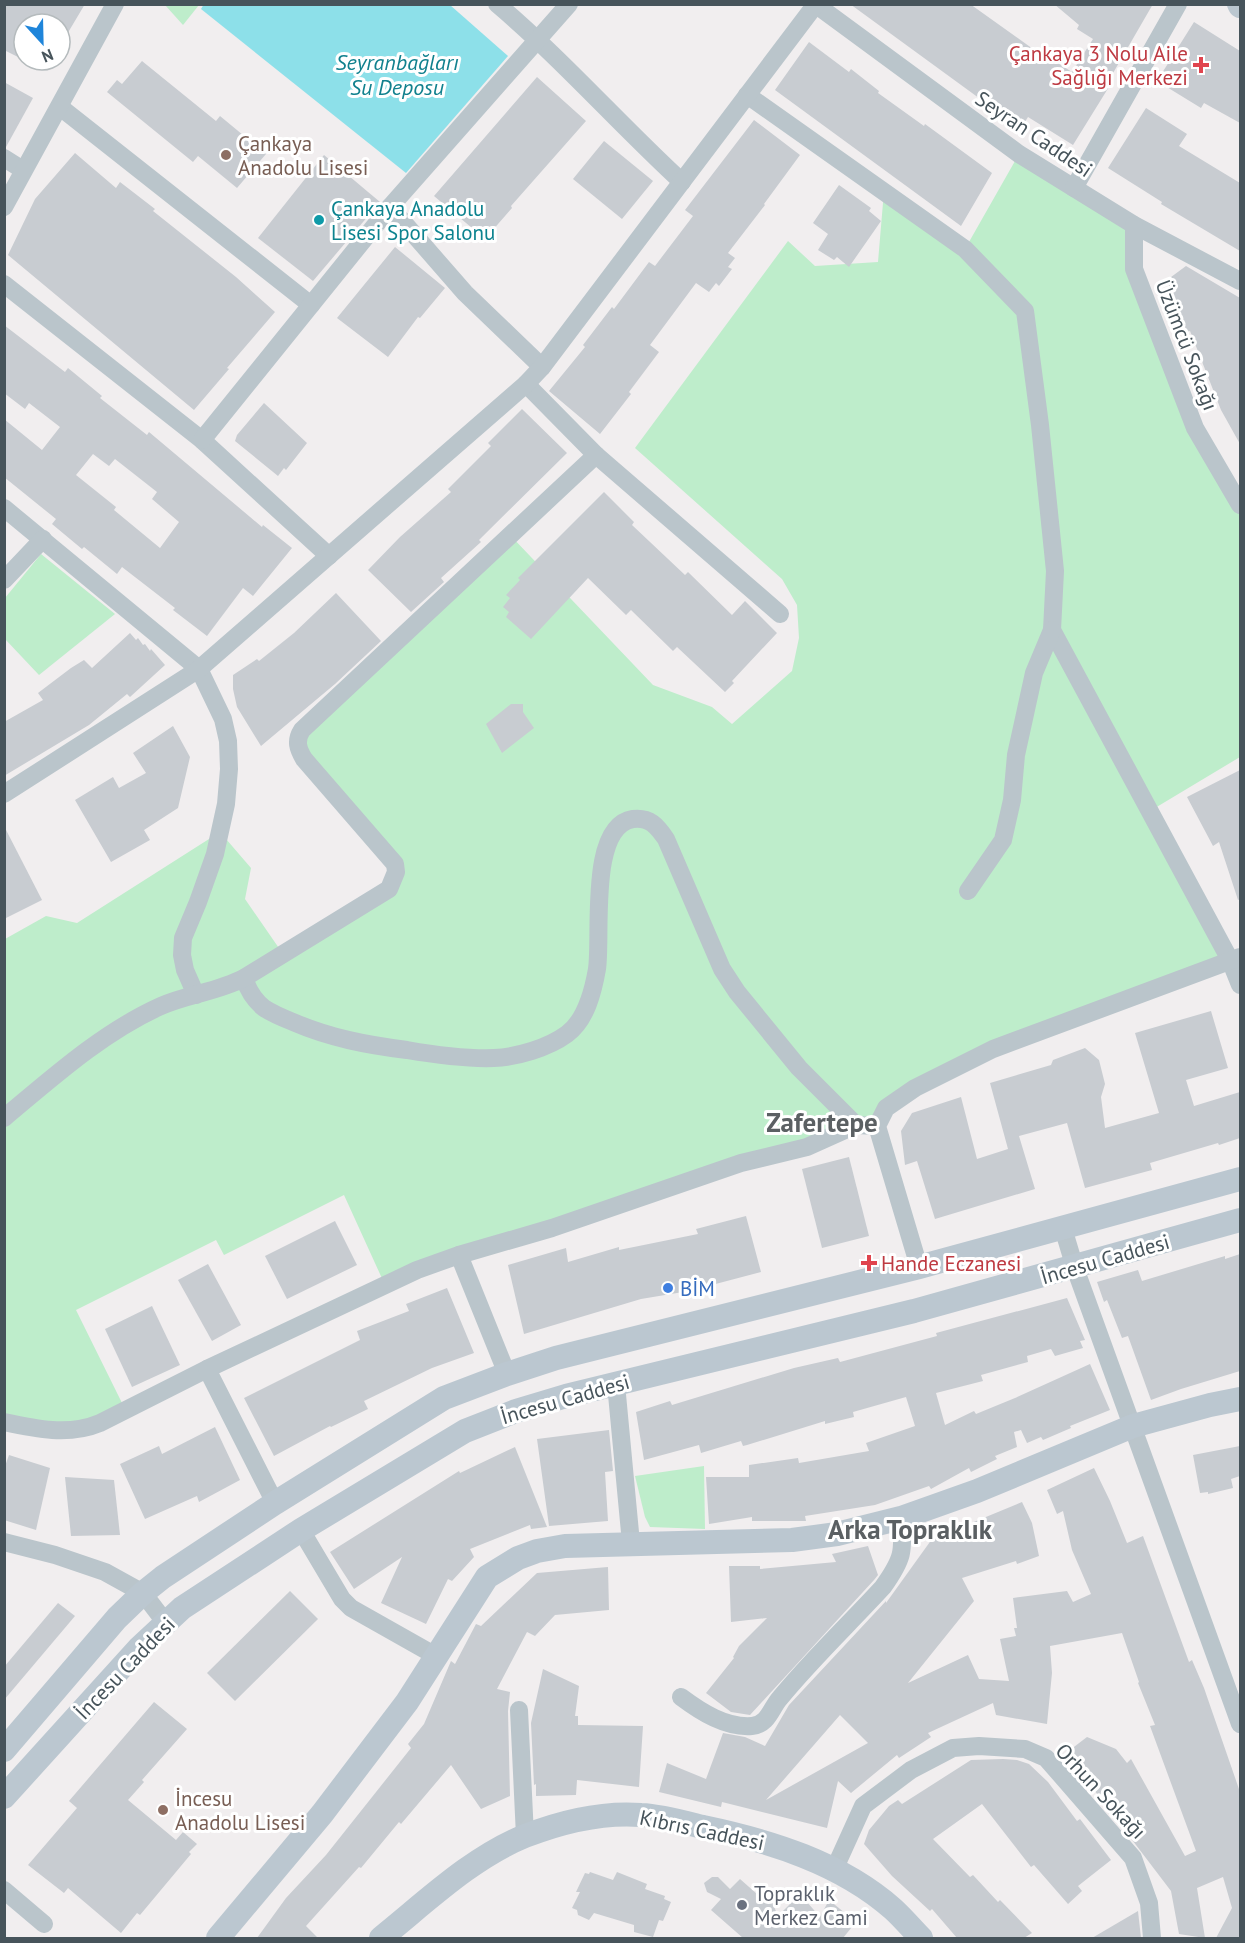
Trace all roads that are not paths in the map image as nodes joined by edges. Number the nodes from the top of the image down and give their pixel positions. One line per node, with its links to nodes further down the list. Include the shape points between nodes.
1 (115, 4): 8 (street)
2 (497, 4): 6 (street)
3 (568, 4): 6 (street)
4 (1178, 4): 12 (street)
5 (816, 5): 7 (street); 12 (street, Seyran Caddesi, via 1019,154)
6 (538, 39): 11 (street); 14 (street)
7 (747, 95): 11 (street); 29 (street, via 965,249 1025,311 1055,571)
8 (60, 107): 10 (street); 18 (street)
9 (4, 158): 10 (street)
10 (23, 170): 13 (street)
11 (682, 182): 19 (street)
12 (1074, 188): 15 (street, Seyran Caddesi)
13 (4, 207)
14 (390, 207): 18 (street); 19 (street, via 465,293)
15 (1134, 225): 16 (street, Seyran Caddesi); 23 (street, Üzümcü Sokağı, via 1134,269 1195,428)
16 (1240, 281)
17 (4, 284): 21 (street)
18 (311, 305): 21 (street)
19 (542, 367): 20 (street)
20 (526, 384): 22 (street); 26 (street)
21 (202, 440): 26 (street)
22 (596, 455): 28 (street); 34 (street, via 297,737 304,759 395,864 396,872 389,889)
23 (1240, 505)
24 (4, 508): 25 (street)
25 (43, 539): 27 (street); 30 (street)
26 (329, 556): 30 (street)
27 (4, 580)
28 (780, 614)
29 (1052, 630): 32 (street, via 1034,673 1003,840); 33 (street)
30 (199, 669): 31 (street); 36 (street, via 223,719 229,769 215,854 183,938 185,970)
31 (4, 794)
32 (968, 891)
33 (1235, 958): 35 (street); 39 (street, via 993,1049 915,1088 886,1108)
34 (244, 978): 36 (street); 38 (street, via 253,997 266,1009 316,1032 350,1042 456,1057 496,1058 544,1046 567,1034 579,1021 589,1000 597,969 598,895 608,842 622,822 648,820 666,838 727,977 799,1068)
35 (1240, 985)
36 (196, 995): 37 (street, via 163,1005 110,1034)
37 (4, 1118)
38 (856, 1125): 39 (street); 43 (street, via 807,1148 741,1163)
39 (877, 1126): 44 (street)
40 (1240, 1179): 42 (main road, İncesu Caddesi)
41 (1240, 1221): 45 (main road, İncesu Caddesi)
42 (1063, 1228): 44 (main road, İncesu Caddesi); 45 (street)
43 (459, 1255): 46 (street, via 417,1270); 47 (street)
44 (919, 1267): 47 (main road, İncesu Caddesi, via 556,1358)
45 (1075, 1268): 48 (main road, İncesu Caddesi); 51 (street)
46 (207, 1369): 50 (street, via 84,1429 53,1430); 52 (street)
47 (507, 1374): 52 (main road, İncesu Caddesi, via 444,1398)
48 (616, 1384): 54 (main road, İncesu Caddesi, via 526,1408 465,1431); 56 (street)
49 (1240, 1400): 51 (main road)
50 (4, 1422)
51 (1132, 1426): 53 (main road); 62 (street)
52 (275, 1503): 57 (main road, İncesu Caddesi)
53 (902, 1518): 56 (main road, via 792,1540); 60 (street, via 902,1555 883,1587 785,1692 764,1722 753,1726 729,1723 702,1713)
54 (301, 1530): 58 (main road, İncesu Caddesi); 59 (street, via 351,1608)
55 (4, 1542): 57 (street, via 105,1572)
56 (631, 1543): 59 (main road, via 537,1551 501,1568 487,1577)
57 (143, 1593): 58 (street); 63 (main road, İncesu Caddesi)
58 (165, 1622): 64 (main road, İncesu Caddesi)
59 (436, 1656): 69 (main road, via 407,1702 322,1814)
60 (681, 1697)
61 (519, 1710): 65 (street)
62 (1240, 1724)
63 (4, 1750)
64 (4, 1797)
65 (525, 1836): 66 (main road, Kıbrıs Caddesi, via 576,1821 641,1815 735,1834 797,1853); 70 (main road, Kıbrıs Caddesi, via 490,1854)
66 (834, 1870): 71 (main road, Kıbrıs Caddesi, via 893,1909); 72 (street, Orhun Sokağı, via 863,1806 911,1770 953,1748 1025,1749 1046,1758 1133,1858 1149,1903)
67 (4, 1890): 68 (street)
68 (44, 1924)
69 (218, 1938)
70 (381, 1938)
71 (921, 1938)
72 (1152, 1938)

